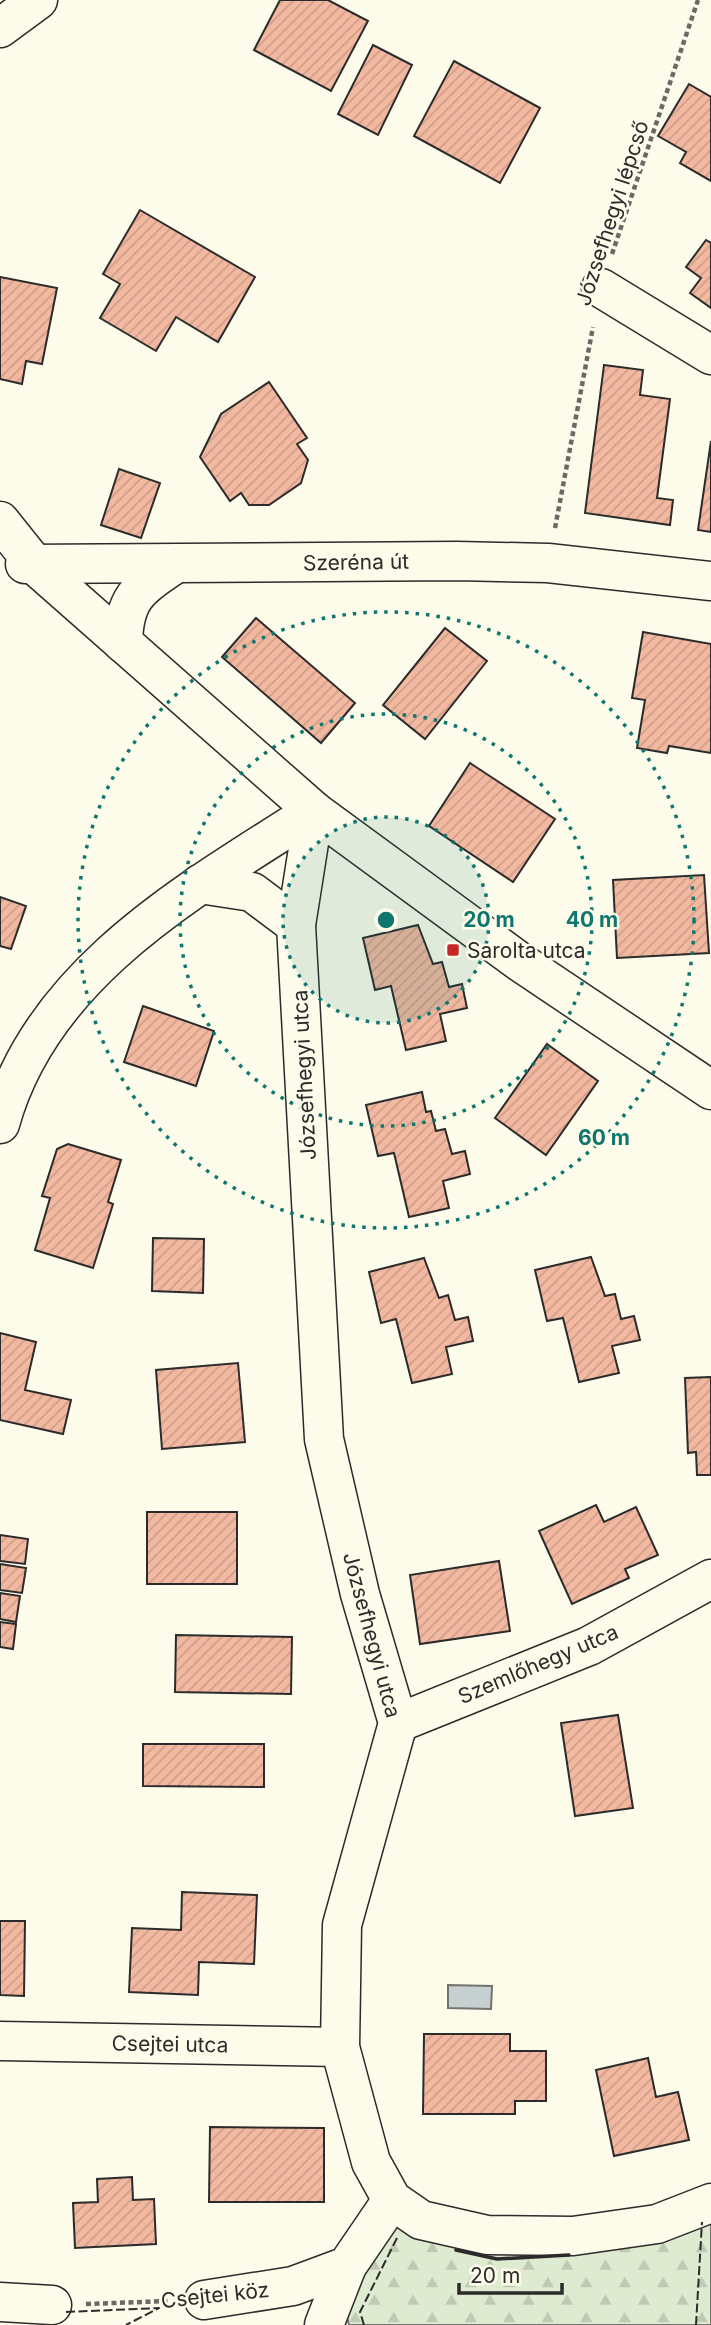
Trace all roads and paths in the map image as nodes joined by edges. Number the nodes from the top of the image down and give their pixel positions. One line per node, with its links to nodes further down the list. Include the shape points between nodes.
1 (38, 0): 3 (street)
2 (698, 0): 4 (path, Józsefhegyi lépcső)
3 (0, 28)
4 (601, 288): 5 (street); 8 (path, Józsefhegyi lépcső)
5 (711, 355)
6 (0, 521): 7 (street)
7 (18, 563): 9 (street, Szeréna út); 11 (street)
8 (548, 563): 9 (street, Szeréna út); 10 (street, Szeréna út)
9 (176, 564): 11 (street, via 138,590 124,620)
10 (711, 581)
11 (123, 643): 12 (street)
12 (314, 811): 13 (street); 14 (street, Józsefhegyi utca); 15 (street, via 520,962)
13 (200, 884): 14 (street, via 252,892); 16 (street, via 141,927 72,994 35,1039)
14 (296, 925): 18 (street, Józsefhegyi utca, via 324,1439 360,1594)
15 (711, 1090)
16 (0, 1124)
17 (711, 1579): 18 (street, Szemlőhegy utca, via 589,1646)
18 (398, 1723): 20 (street, Józsefhegyi utca, via 342,1924)
19 (0, 2041): 20 (street, Csejtei utca)
20 (340, 2047): 21 (street, Józsefhegyi utca, via 371,2162)
21 (392, 2200): 22 (street, Józsefhegyi utca, via 421,2220 487,2235 573,2236 657,2224); 23 (street)
22 (711, 2203)
23 (347, 2266): 24 (street, Csejtei köz, via 293,2286); 27 (street)
24 (205, 2300): 26 (path, Csejtei köz)
25 (0, 2302): 26 (street)
26 (52, 2305)
27 (324, 2325)

